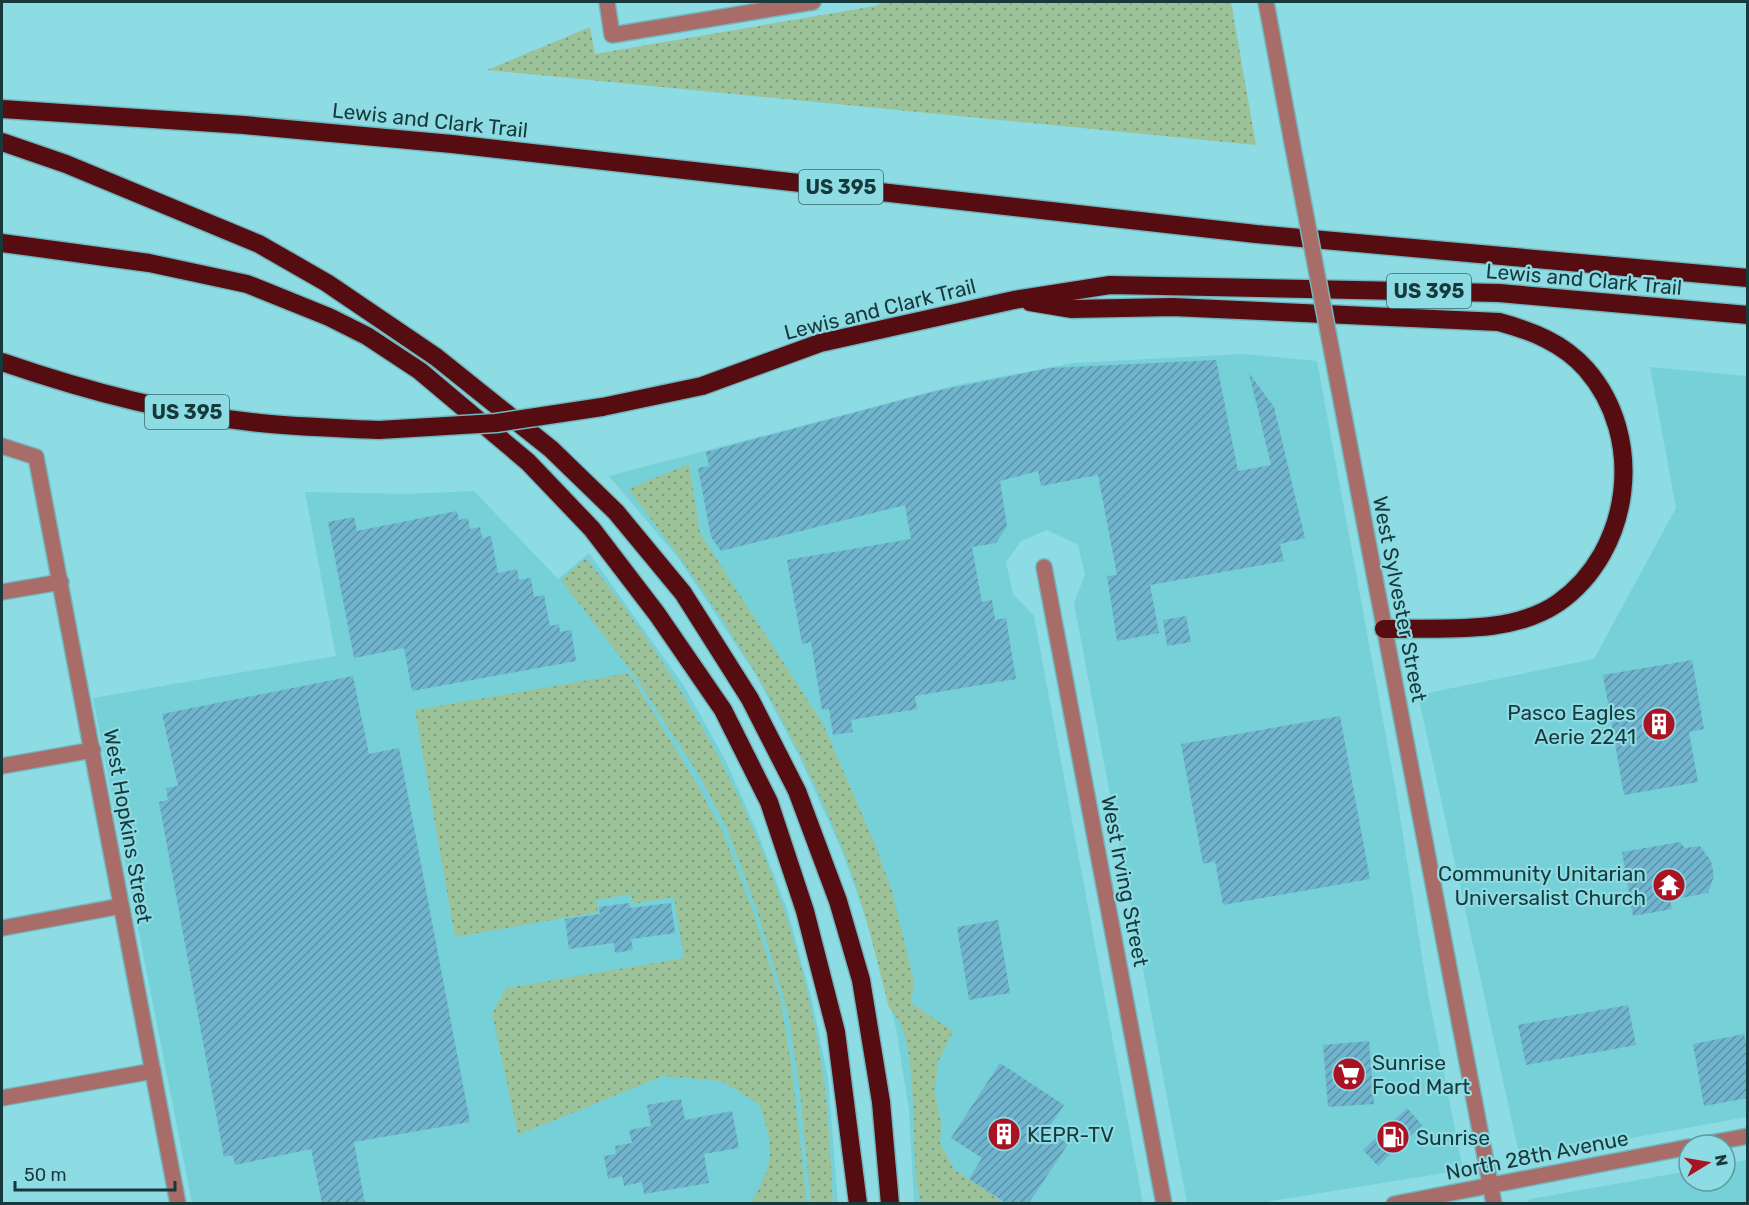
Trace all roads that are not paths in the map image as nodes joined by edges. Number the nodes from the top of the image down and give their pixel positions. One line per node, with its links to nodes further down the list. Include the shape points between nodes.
1 (607, 2): 2 (street, via 612,35)
2 (813, 2)
3 (1266, 2): 15 (street, West Sylvester Street, bridge)
4 (2, 109): 7 (highway, Lewis and Clark Trail / US 395, via 453,144 1256,234)
5 (2, 142): 26 (highway, via 66,164 259,244 327,283 436,357 551,449 616,512 683,593 750,699 797,791 838,901 861,980 881,1102)
6 (2, 243): 25 (highway, via 149,263 247,284 329,317 367,336 420,371 528,462 592,529 723,710 769,802 805,911 836,1032)
7 (1748, 278)
8 (1014, 300): 9 (highway, Lewis and Clark Trail / US 395, via 1110,285 1297,287 1499,293); 10 (highway, Lewis and Clark Trail / US 395, bridge, via 820,343 702,386 496,423 379,430 259,423 198,415 68,385); 15 (highway, via 1072,309 1173,307 1457,318 1531,330 1563,348 1586,369 1602,392 1615,419 1623,452 1621,506 1600,558 1557,603 1529,616 1506,623)
9 (1748, 315)
10 (2, 362)
11 (2, 446): 13 (street, West Hopkins Street, via 36,457)
12 (1044, 567): 27 (street, West Irving Street)
13 (62, 582): 14 (street); 16 (street, West Hopkins Street)
14 (2, 592)
15 (1384, 629): 23 (street, West Sylvester Street)
16 (93, 750): 17 (street); 18 (street, West Hopkins Street)
17 (2, 766)
18 (121, 906): 19 (street); 20 (street, West Hopkins Street)
19 (2, 928)
20 (153, 1071): 21 (street); 24 (street, West Hopkins Street)
21 (2, 1098)
22 (1677, 1149): 23 (street, North 28th Avenue)
23 (1491, 1186): 28 (street, North 28th Avenue); 29 (street, West Sylvester Street)
24 (178, 1203)
25 (858, 1203)
26 (890, 1203)
27 (1164, 1203)
28 (1394, 1203)
29 (1494, 1203)

